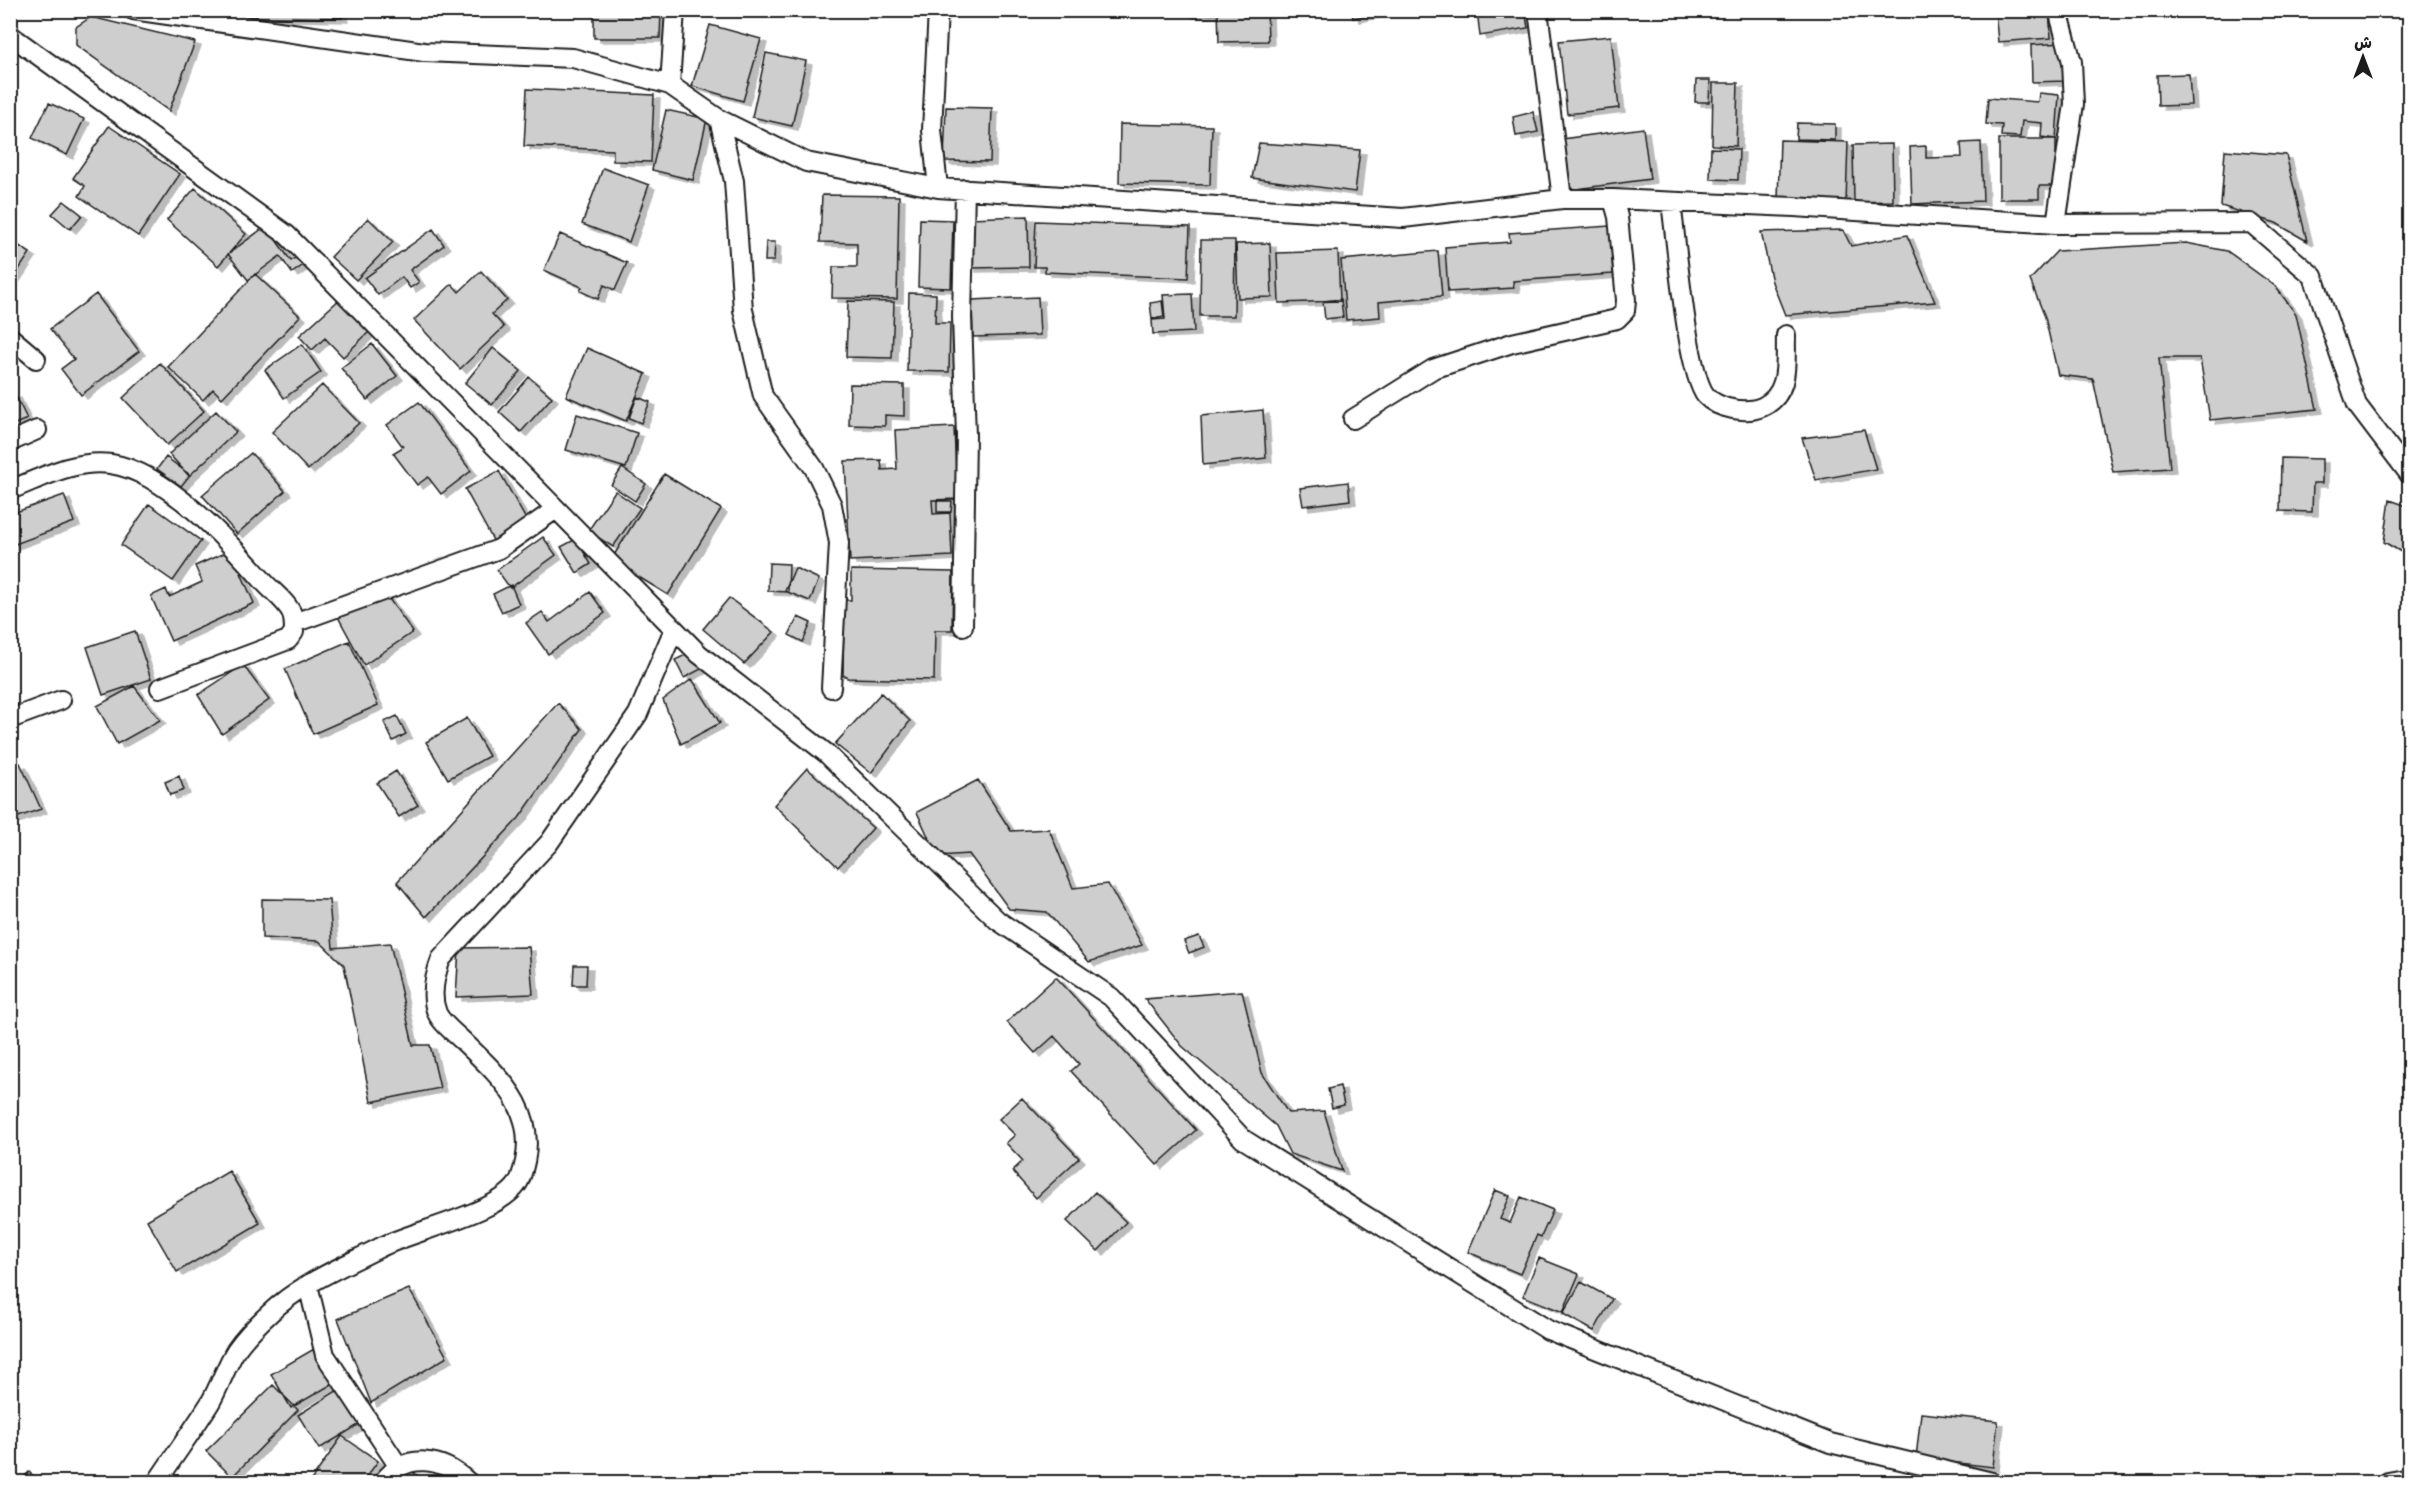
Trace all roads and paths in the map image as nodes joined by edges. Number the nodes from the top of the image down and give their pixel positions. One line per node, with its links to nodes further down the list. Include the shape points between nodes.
1 (133, 10): 7 (street, via 424,52 573,58)
2 (675, 10): 7 (street)
3 (938, 10): 9 (street, via 932,130)
4 (1538, 10): 11 (street)
5 (2058, 10): 14 (street, via 2072,62 2074,104)
6 (10, 35): 23 (street, via 287,235)
7 (670, 85): 8 (street)
8 (719, 119): 9 (street, via 806,162); 28 (street, via 734,181 743,310 763,396 814,468 832,505 839,543)
9 (938, 188): 10 (street)
10 (965, 189): 11 (street, via 1403,218); 25 (street)
11 (1562, 200): 12 (street)
12 (1612, 200): 13 (street); 18 (street, via 1618,217 1626,300 1625,311 1617,318 1512,343 1433,369)
13 (1671, 202): 14 (street); 15 (street, via 1691,350 1706,396 1722,407 1742,410 1760,408 1774,400 1784,386)
14 (2056, 224): 21 (street, via 2251,223 2313,276 2357,405)
15 (1786, 334)
16 (10, 337): 17 (street)
17 (36, 359)
18 (1353, 418)
19 (37, 430): 20 (street)
20 (10, 442)
21 (2409, 475)
22 (10, 490): 24 (street, via 89,463 133,470 164,487 225,538 292,613)
23 (556, 509): 24 (street, via 499,549); 26 (street)
24 (294, 623): 27 (street, via 288,640 276,646)
25 (963, 626)
26 (674, 629): 31 (street, via 632,723 549,843 441,959 435,975 437,1013 497,1073 522,1111 527,1140 519,1183 478,1211 387,1243); 37 (street, via 699,654 826,753 998,920 1111,997 1243,1139 1548,1330 1830,1443)
27 (160, 688)
28 (831, 688)
29 (61, 700): 30 (street)
30 (10, 719)
31 (308, 1285): 32 (street, via 325,1355); 34 (street, via 271,1312 237,1349 210,1401)
32 (399, 1467): 35 (street); 36 (street, via 418,1461 436,1462 453,1469)
33 (2409, 1478): 38 (street)
34 (157, 1482)
35 (383, 1482)
36 (468, 1482)
37 (1992, 1482)
38 (2388, 1482)

